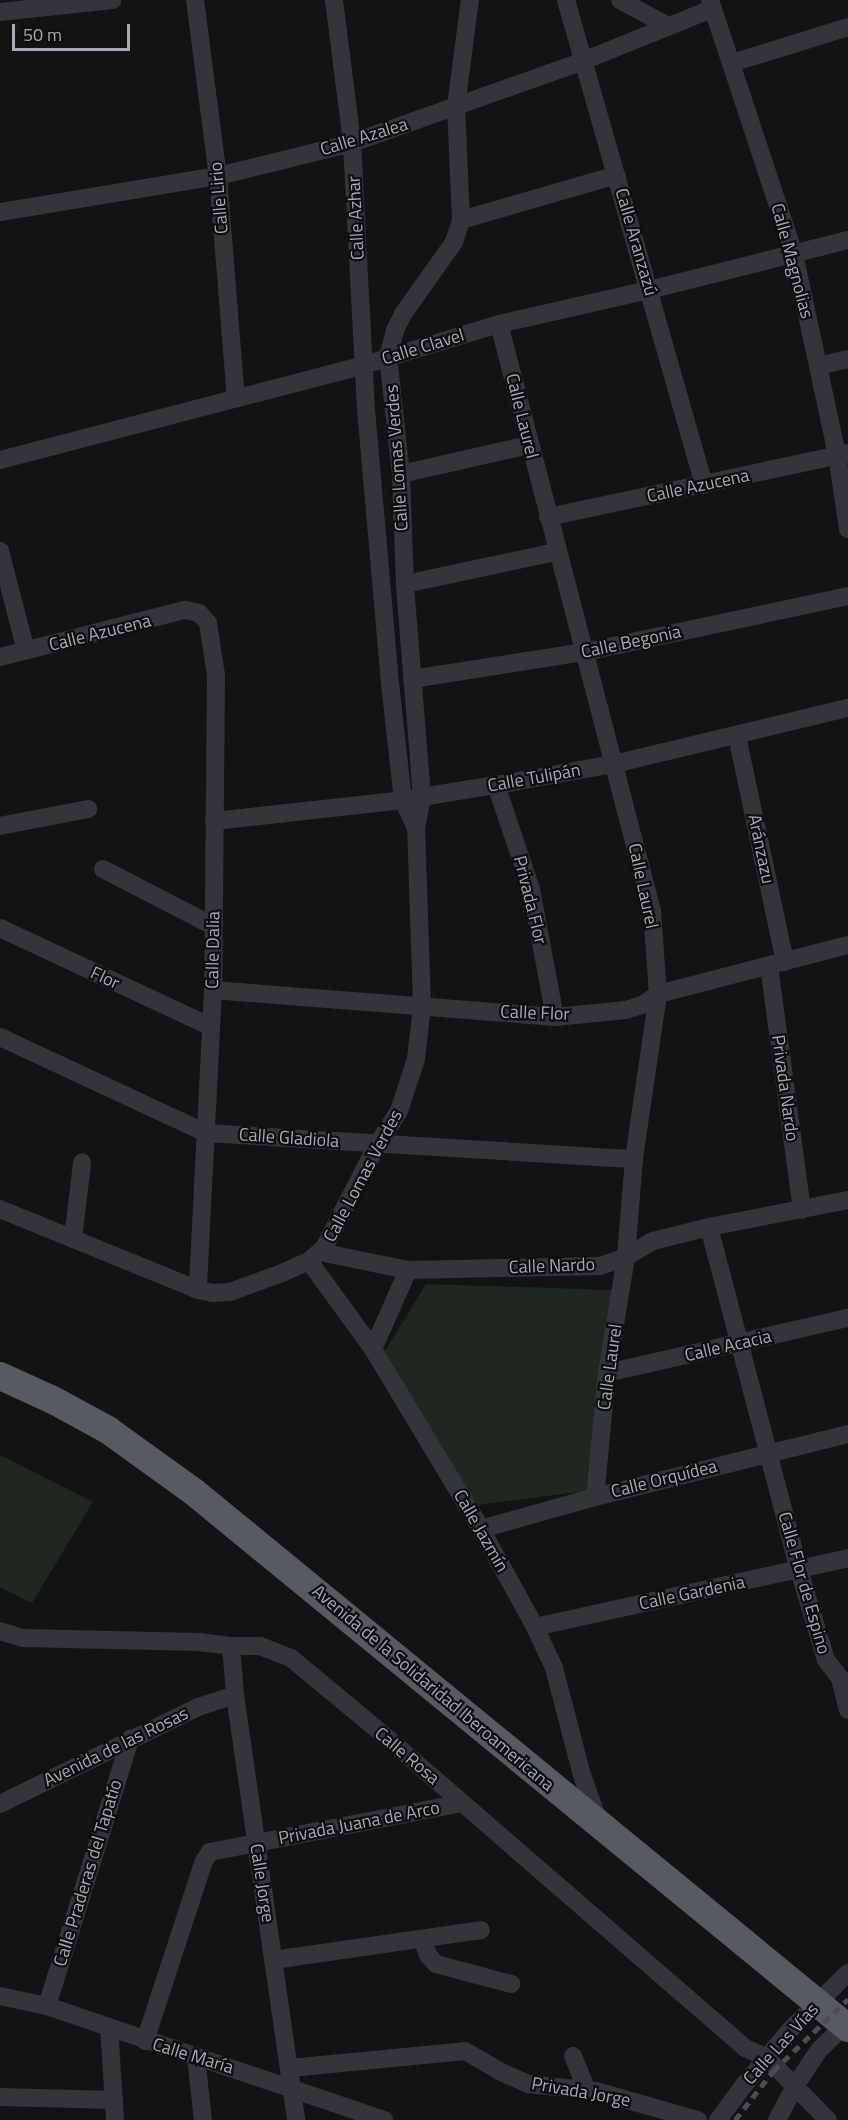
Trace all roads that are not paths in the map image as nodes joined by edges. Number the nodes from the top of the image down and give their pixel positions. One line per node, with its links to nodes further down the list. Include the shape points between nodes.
1 (112, 0): 8 (street)
2 (195, 0): 16 (street, Calle Lirio)
3 (334, 0): 14 (street, Calle Azhar)
4 (470, 0): 13 (street, Calle Lomas Verdes)
5 (566, 0): 11 (street, Calle Aranzazú)
6 (620, 0): 9 (street)
7 (711, 4): 9 (street, Calle Azalea); 12 (street, Calle Magnolias)
8 (0, 12)
9 (669, 26): 11 (street, Calle Azalea)
10 (848, 27): 12 (street)
11 (583, 61): 13 (street, Calle Azalea); 15 (street, Calle Aranzazú)
12 (732, 63): 20 (street, Calle Magnolias)
13 (456, 106): 14 (street, Calle Azalea); 18 (street, Calle Lomas Verdes)
14 (352, 143): 16 (street, Calle Azalea); 25 (street, Calle Azhar)
15 (617, 175): 18 (street); 21 (street, Calle Aranzazú)
16 (218, 176): 17 (street, Calle Azalea); 27 (street, Calle Lirio)
17 (0, 212)
18 (461, 220): 23 (street, Calle Lomas Verdes, via 454,242 403,314)
19 (848, 240): 20 (street, Calle Clavel)
20 (794, 254): 21 (street, Calle Clavel); 26 (street, Calle Magnolias)
21 (649, 290): 22 (street, Calle Clavel); 32 (street, Calle Aranzazú)
22 (499, 324): 23 (street, Calle Clavel); 28 (street, Calle Laurel)
23 (388, 357): 25 (street, Calle Clavel); 31 (street, Calle Lomas Verdes)
24 (848, 359): 26 (street)
25 (364, 365): 27 (street, Calle Clavel); 49 (street, Calle Lomas Verdes)
26 (818, 366): 29 (street, Calle Magnolias)
27 (237, 398): 30 (street, Calle Clavel)
28 (529, 445): 31 (street); 33 (street, Calle Laurel)
29 (843, 454): 32 (street, Calle Azucena); 34 (street, Calle Magnolias)
30 (0, 460)
31 (401, 474): 37 (street, Calle Lomas Verdes)
32 (704, 485): 33 (street, Calle Azucena)
33 (548, 517): 36 (street, Calle Laurel)
34 (848, 529)
35 (0, 551): 40 (street)
36 (556, 552): 37 (street); 41 (street, Calle Laurel)
37 (405, 584): 43 (street, Calle Lomas Verdes)
38 (848, 596): 41 (street, Calle Begonia)
39 (200, 613): 40 (street, Calle Azucena, via 185,610); 51 (street, Calle Dalia, via 208,623 216,675)
40 (27, 651): 42 (street, Calle Azucena)
41 (585, 652): 43 (street, Calle Begonia); 46 (street, Calle Laurel)
42 (0, 657)
43 (412, 679): 48 (street, Calle Lomas Verdes)
44 (848, 708): 45 (street, Calle Tulipán)
45 (737, 736): 46 (street, Calle Tulipán); 58 (street, Aránzazu)
46 (614, 764): 47 (street, Calle Tulipán); 60 (street, Calle Laurel, via 652,911)
47 (496, 785): 48 (street, Calle Tulipán); 62 (street, Privada Flor, via 531,889)
48 (422, 797): 49 (street, Calle Tulipán); 53 (street, Calle Lomas Verdes)
49 (403, 800): 51 (street, Calle Tulipán); 53 (street, Calle Lomas Verdes)
50 (88, 809): 52 (street)
51 (214, 821): 55 (street, Calle Dalia)
52 (0, 826)
53 (416, 828): 61 (street, Calle Lomas Verdes)
54 (103, 869): 55 (street)
55 (213, 926): 59 (street, Calle Dalia)
56 (0, 928): 63 (street, Flor)
57 (848, 945): 58 (street, Calle Flor)
58 (777, 964): 60 (street, Calle Flor); 71 (street, Privada Nardo)
59 (213, 990): 61 (street, Calle Flor); 63 (street, Calle Dalia)
60 (658, 994): 62 (street, Calle Flor, via 626,1010); 67 (street, Calle Laurel)
61 (422, 1006): 62 (street, Calle Flor); 66 (street, Calle Lomas Verdes, via 416,1059 399,1111)
62 (555, 1017)
63 (211, 1027): 65 (street, Calle Dalia)
64 (0, 1037): 65 (street, Calle Gladiola)
65 (206, 1133): 66 (street, Calle Gladiola); 77 (street, Calle Dalia)
66 (377, 1145): 67 (street, Calle Gladiola); 74 (street, Calle Lomas Verdes, via 333,1232)
67 (634, 1159): 75 (street, Calle Laurel)
68 (82, 1163): 73 (street)
69 (848, 1200): 71 (street, Calle Nardo)
70 (0, 1209): 73 (street, Calle Lomas Verdes)
71 (802, 1210): 72 (street, Calle Nardo)
72 (709, 1227): 75 (street, Calle Nardo, via 653,1241); 79 (street, Calle Flor de Espino)
73 (73, 1239): 77 (street, Calle Lomas Verdes)
74 (314, 1256): 76 (street, Calle Nardo); 77 (street, Calle Lomas Verdes, via 268,1280 230,1292); 80 (street, Calle Jazmín)
75 (626, 1257): 76 (street, Calle Nardo, via 600,1266); 81 (street, Calle Laurel)
76 (408, 1270): 80 (street)
77 (198, 1290)
78 (848, 1318): 79 (street, Calle Acacia)
79 (741, 1344): 81 (street, Calle Acacia); 84 (street, Calle Flor de Espino)
80 (373, 1349): 86 (street, Calle Jazmín)
81 (608, 1373): 85 (street, Calle Laurel)
82 (0, 1376): 98 (highway, Avenida de la Solidaridad Iberoamericana, via 108,1430 194,1492)
83 (848, 1434): 84 (street, Calle Orquídea)
84 (767, 1454): 85 (street, Calle Orquídea); 88 (street, Calle Flor de Espino)
85 (595, 1497): 86 (street, Calle Orquídea)
86 (481, 1529): 89 (street, Calle Jazmín)
87 (848, 1558): 88 (street, Calle Gardenia)
88 (799, 1570): 89 (street, Calle Gardenia); 92 (street, Calle Flor de Espino, via 826,1660)
89 (535, 1628): 98 (street, Calle Jazmín, via 554,1668 581,1772)
90 (0, 1631): 91 (street, Calle Rosa, via 23,1638)
91 (231, 1646): 93 (street, Calle Jorge); 96 (street, Calle Rosa, via 260,1646 291,1658)
92 (844, 1677): 94 (street, Calle Flor de Espino)
93 (235, 1695): 95 (street, Avenida de las Rosas, via 198,1707); 99 (street, Calle Jorge)
94 (848, 1710)
95 (130, 1739): 97 (street, Avenida de las Rosas); 106 (street, Calle Praderas del Tapatío)
96 (462, 1803): 99 (street, Privada Juana de Arco); 113 (street, Calle Rosa, via 745,2048)
97 (0, 1804)
98 (601, 1827): 109 (highway, Avenida de la Solidaridad Iberoamericana)
99 (256, 1844): 102 (street, Calle Jorge); 110 (street, Privada Juana de Arco, via 210,1852 204,1861)
100 (481, 1930): 101 (street)
101 (422, 1940): 102 (street); 104 (street, via 436,1964)
102 (273, 1960): 114 (street, Calle Jorge)
103 (848, 1973): 113 (street, Calle Las Vías)
104 (511, 1984)
105 (0, 1996): 106 (street, Calle María)
106 (47, 2006): 108 (street, Calle María)
107 (848, 2022): 115 (street, via 819,2050)
108 (109, 2027): 110 (street, Calle María); 119 (street)
109 (848, 2028)
110 (145, 2041): 112 (street, Calle María)
111 (573, 2056): 117 (street)
112 (196, 2057): 116 (street, Calle María); 121 (street)
113 (767, 2058): 115 (street); 125 (street, Calle Las Vías)
114 (290, 2068): 116 (street, Calle Jorge); 117 (street, Privada Jorge, via 465,2051 528,2084)
115 (795, 2086): 126 (street); 127 (street)
116 (293, 2088): 122 (street, Calle Jorge); 123 (street, Calle María)
117 (587, 2091): 124 (street, Privada Jorge)
118 (0, 2097): 119 (street)
119 (114, 2100): 120 (street)
120 (116, 2120)
121 (203, 2120)
122 (296, 2120)
123 (384, 2120)
124 (698, 2120)
125 (718, 2120)
126 (777, 2120)
127 (828, 2120)

